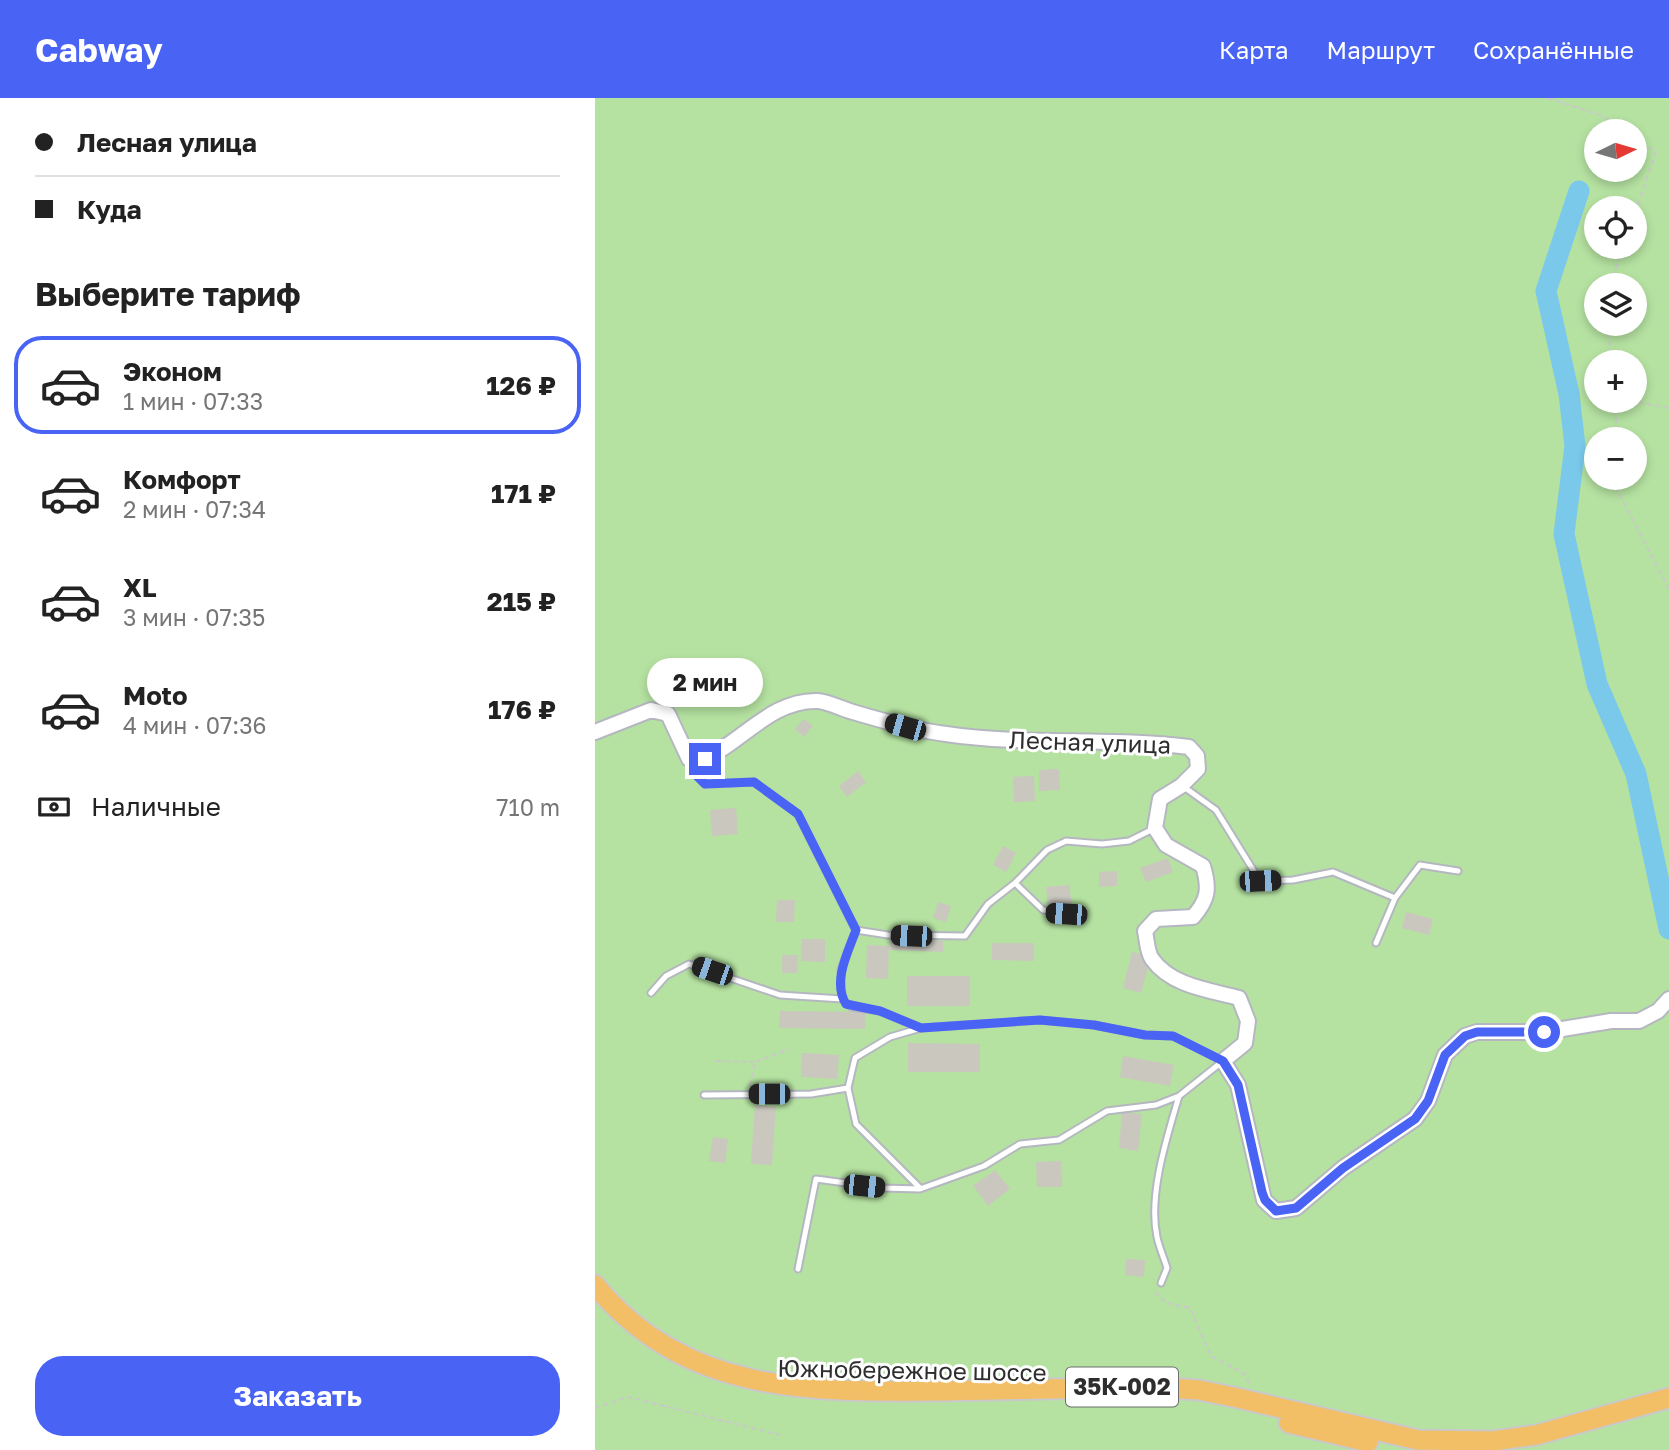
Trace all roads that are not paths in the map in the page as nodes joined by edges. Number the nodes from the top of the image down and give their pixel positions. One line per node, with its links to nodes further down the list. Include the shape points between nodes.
1 (595, 732): 2 (street, via 661,710 668,714 689,759)
2 (696, 762): 3 (street, Лесная улица, via 780,710 817,701 905,727 991,740 1146,741 1189,747 1198,756 1198,769); 9 (lane, via 696,775 705,784 754,782 798,814)
3 (1181, 786): 4 (street, Лесная улица, via 1160,799); 7 (lane, via 1216,810 1260,881 1333,872)
4 (1155, 828): 6 (lane, via 1129,841 1066,841 1047,849); 15 (street, via 1166,845 1203,866 1208,892 1192,917 1156,919 1145,931 1151,957 1167,973 1192,986 1239,998 1248,1021 1245,1043)
5 (1458, 871): 7 (lane, via 1420,865)
6 (1015, 883): 8 (lane, via 1043,910); 9 (lane, via 988,904 965,936)
7 (1395, 898): 10 (lane)
8 (1082, 914)
9 (856, 930): 12 (lane, via 841,969)
10 (1376, 943)
11 (651, 993): 12 (lane, via 666,976 689,964 781,995)
12 (842, 999): 14 (lane, via 851,1007 880,1011)
13 (1669, 999): 15 (street, via 1639,1021 1465,1036 1445,1055 1428,1101 1415,1119 1289,1211 1276,1211 1265,1200 1238,1085)
14 (921, 1028): 15 (lane, via 1040,1020 1094,1025 1173,1036); 16 (lane, via 890,1037 855,1058)
15 (1223, 1061): 18 (lane)
16 (848, 1088): 17 (lane, via 811,1094); 19 (lane, via 856,1124)
17 (704, 1095)
18 (1178, 1096): 19 (lane, via 1156,1105 1107,1111 1059,1140 1020,1144 984,1166); 21 (lane, via 1163,1153 1156,1209 1156,1236 1167,1268)
19 (920, 1189): 20 (lane, via 816,1179)
20 (798, 1269)
21 (1161, 1283)
22 (595, 1285): 24 (highway, Южнобережное шоссе / 35К-002, via 638,1330 675,1353 749,1380 844,1392 1199,1390 1418,1440 1455,1442 1536,1435)
23 (595, 1299): 26 (highway, Южнобережное шоссе / 35К-002, via 671,1362 746,1390 841,1400 1195,1399 1324,1434)
24 (1669, 1398)
25 (1669, 1407): 27 (highway, via 1531,1445)
26 (1417, 1450)
27 (1496, 1450)

